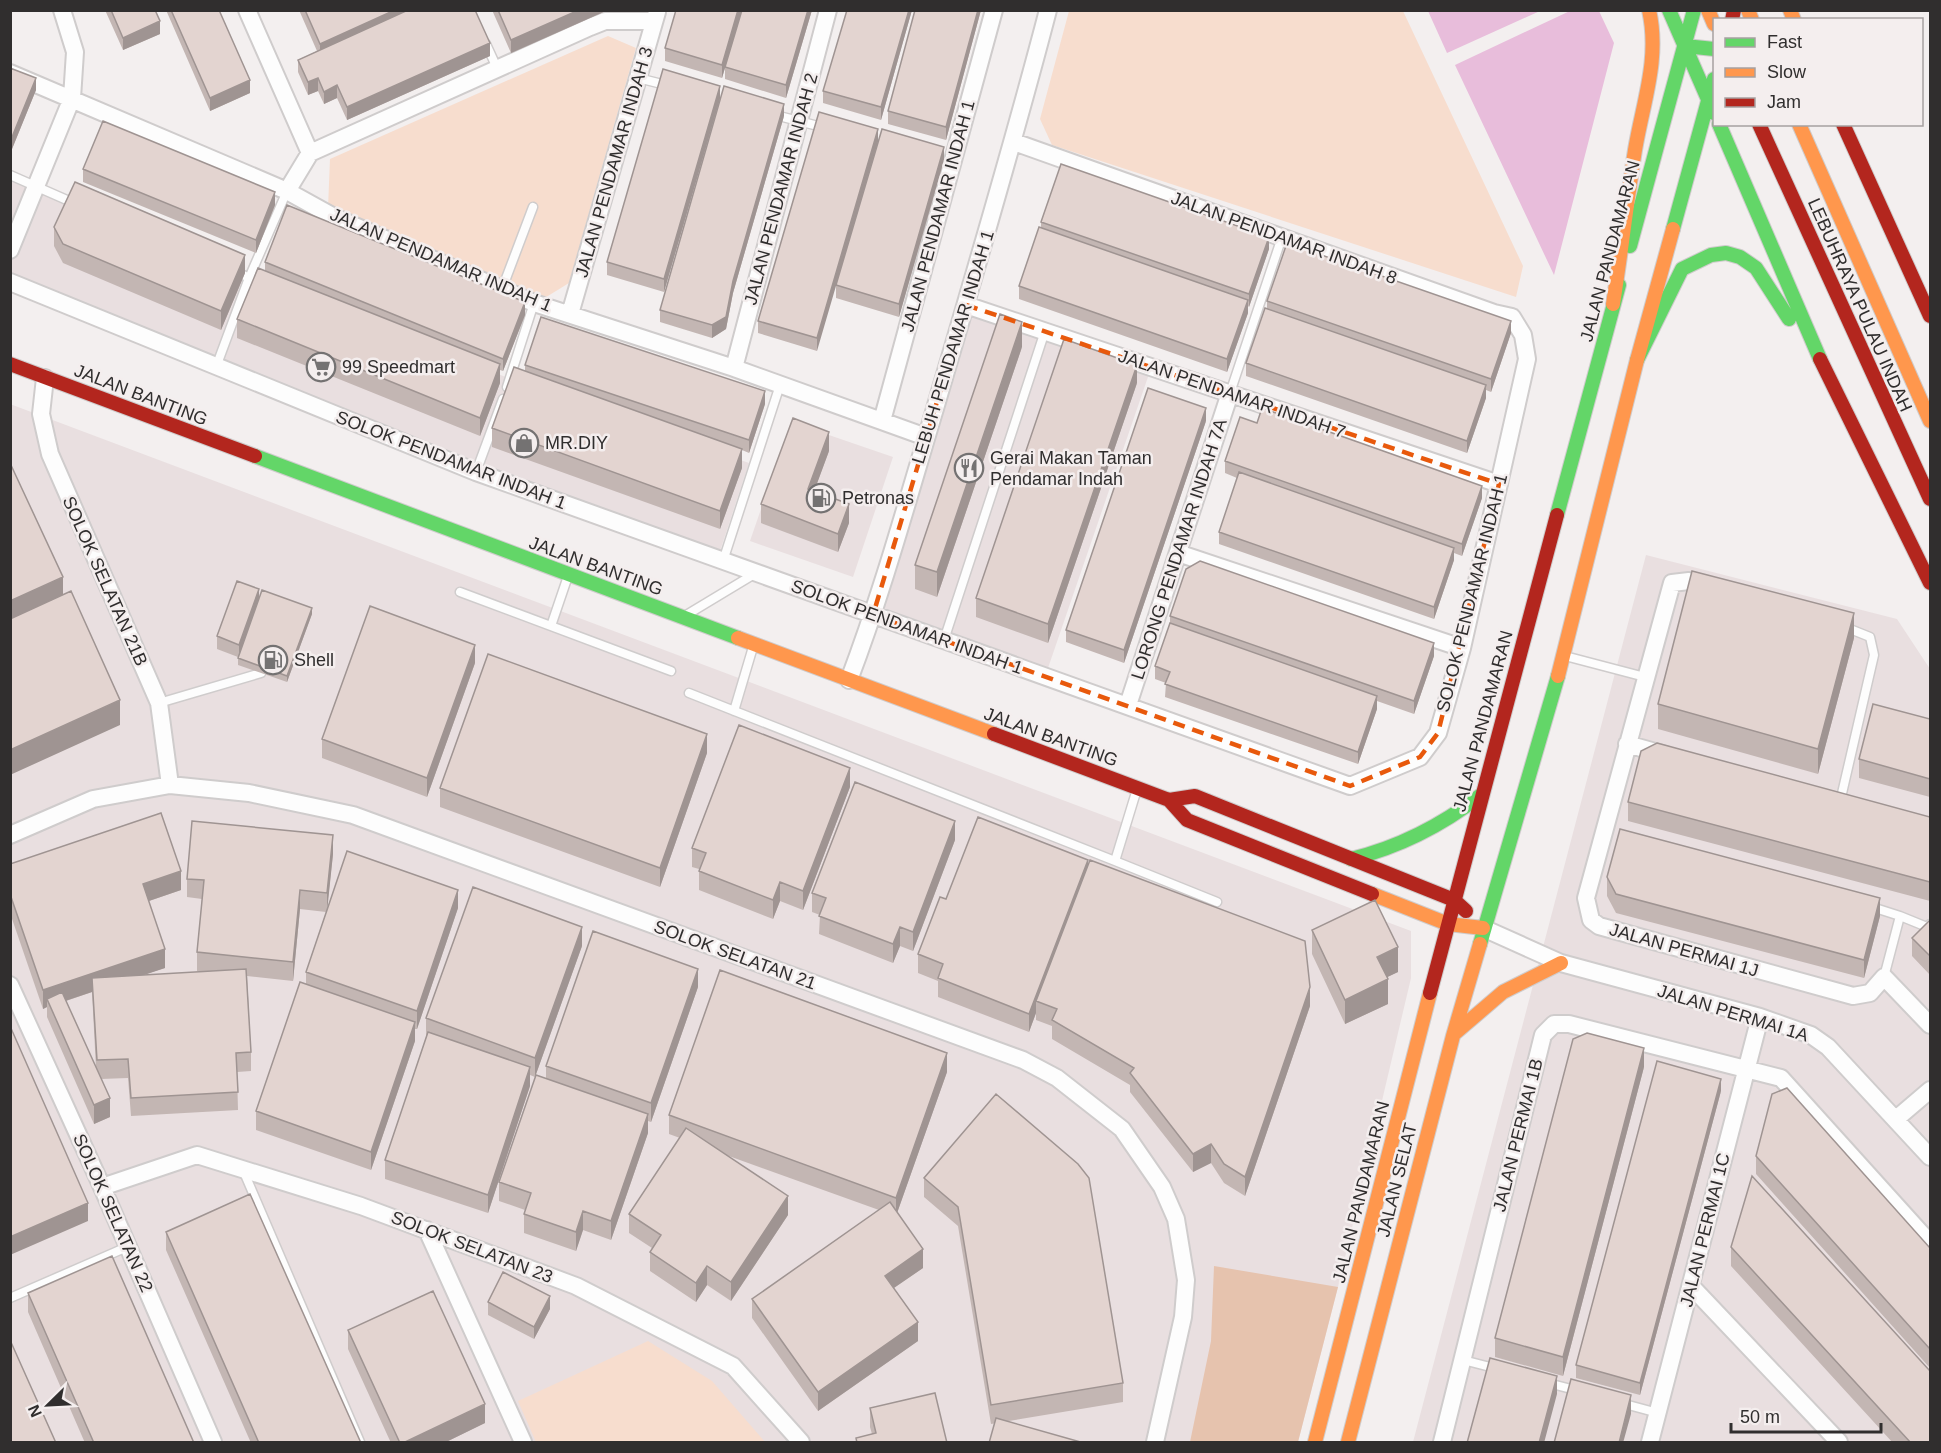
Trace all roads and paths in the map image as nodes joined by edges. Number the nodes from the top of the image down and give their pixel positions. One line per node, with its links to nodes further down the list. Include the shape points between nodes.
1 (62, 10): 18 (street, via 75,52)
2 (247, 10): 29 (street)
3 (828, 10): 22 (street, JALAN PENDAMAR INDAH 2)
4 (994, 10): 59 (street, JALAN PENDAMAR INDAH 1, via 948,157)
5 (1048, 10): 28 (street, LEBUH PENDAMAR INDAH 1)
6 (1649, 10): 43 (main road, via 1652,64)
7 (1669, 10): 11 (main road)
8 (1694, 10): 11 (main road, JALAN PANDAMARAN)
9 (656, 16): 13 (street, via 605,21); 15 (street, JALAN PENDAMAR INDAH 3)
10 (484, 39): 13 (lane)
11 (1685, 46): 12 (main road); 19 (main road); 43 (main road, JALAN PANDAMARAN)
12 (1713, 49)
13 (497, 68): 29 (street)
14 (10, 73): 18 (street, JALAN PENDAMAR INDAH 1)
15 (638, 78): 17 (lane); 45 (street, JALAN PENDAMAR INDAH 3)
16 (1713, 82): 19 (main road)
17 (684, 90)
18 (72, 98): 31 (street); 32 (street, JALAN PENDAMAR INDAH 1)
19 (1708, 99): 20 (main road); 49 (main road)
20 (1713, 111)
21 (764, 112): 22 (lane)
22 (798, 121): 27 (lane); 52 (street, JALAN PENDAMAR INDAH 2)
23 (1720, 126): 57 (main road)
24 (1761, 126): 64 (main road, LEBUHRAYA PULAU INDAH)
25 (1800, 126): 60 (main road, LEBUHRAYA PULAU INDAH)
26 (1844, 126): 46 (main road)
27 (832, 129)
28 (1014, 142): 35 (street, JALAN PENDAMAR INDAH 8); 44 (street, LEBUH PENDAMAR INDAH 1)
29 (310, 153): 32 (street)
30 (10, 175): 31 (lane)
31 (37, 187): 34 (lane); 36 (street)
32 (287, 191): 38 (lane); 41 (street, JALAN PENDAMAR INDAH 1, via 334,217)
33 (533, 207): 41 (lane)
34 (90, 210)
35 (1282, 237): 48 (street, JALAN PENDAMAR INDAH 8, via 1512,317 1524,335); 58 (lane)
36 (10, 250)
37 (228, 269): 38 (lane)
38 (249, 278): 40 (lane); 51 (lane)
39 (10, 282): 51 (street, SOLOK PENDAMAR INDAH 1)
40 (270, 287)
41 (502, 289): 42 (street, JALAN PENDAMAR INDAH 1)
42 (534, 303): 45 (street, JALAN PENDAMAR INDAH 1); 56 (lane)
43 (1614, 304): 94 (main road, JALAN PANDAMARAN)
44 (966, 305): 47 (street, JALAN PENDAMAR INDAH 7); 61 (street, LEBUH PENDAMAR INDAH 1)
45 (570, 314): 52 (street, JALAN PENDAMAR INDAH 1)
46 (1930, 316)
47 (1045, 331): 58 (street, JALAN PENDAMAR INDAH 7); 76 (lane)
48 (1527, 358): 63 (street, SOLOK PENDAMAR INDAH 1)
49 (1637, 360): 57 (main road, via 1682,269 1711,255 1726,253 1756,268); 79 (main road)
50 (10, 364): 53 (main road, JALAN BANTING)
51 (216, 367): 62 (street, SOLOK PENDAMAR INDAH 1)
52 (734, 368): 55 (street, JALAN PENDAMAR INDAH 1)
53 (45, 378): 68 (main road, JALAN BANTING); 85 (street, SOLOK SELATAN 21B, via 41,414 50,454)
54 (496, 383): 56 (lane)
55 (780, 386): 59 (street, JALAN PENDAMAR INDAH 1); 66 (lane)
56 (507, 387): 62 (lane)
57 (1832, 388): 70 (main road)
58 (1230, 393): 63 (street, JALAN PENDAMAR INDAH 7); 65 (street, LORONG PENDAMAR INDAH 7A)
59 (882, 421): 61 (street, JALAN PENDAMAR INDAH 1)
60 (1930, 421)
61 (926, 437): 72 (street, LEBUH PENDAMAR INDAH 1)
62 (476, 472): 66 (street, SOLOK PENDAMAR INDAH 1)
63 (1499, 484): 78 (street, SOLOK PENDAMAR INDAH 1)
64 (1930, 499)
65 (1178, 553): 78 (street); 86 (street, LORONG PENDAMAR INDAH 7A)
66 (723, 561): 67 (street, SOLOK PENDAMAR INDAH 1)
67 (756, 573): 72 (street, SOLOK PENDAMAR INDAH 1); 73 (lane)
68 (568, 574): 73 (main road, JALAN BANTING); 75 (lane)
69 (1695, 583): 82 (street, JALAN PERMAI 1J, via 1672,583)
70 (1930, 583)
71 (460, 592): 75 (lane)
72 (873, 615): 76 (street, SOLOK PENDAMAR INDAH 1); 83 (street, LEBUH PENDAMAR INDAH 1)
73 (682, 617): 77 (main road, JALAN BANTING)
74 (1831, 623): 88 (lane, via 1863,632 1874,645)
75 (551, 626): 80 (lane)
76 (944, 640): 86 (street, SOLOK PENDAMAR INDAH 1)
77 (754, 644): 83 (main road, JALAN BANTING); 87 (lane)
78 (1462, 648): 86 (street, SOLOK PENDAMAR INDAH 1, via 1438,733 1420,757 1350,786)
79 (1564, 656): 82 (lane); 106 (main road)
80 (670, 671)
81 (261, 673): 85 (lane)
82 (1645, 677): 90 (street, JALAN PERMAI 1J)
83 (849, 680): 93 (main road, JALAN BANTING)
84 (689, 693): 87 (lane)
85 (159, 703): 92 (street, SOLOK SELATAN 21B)
86 (1128, 705)
87 (734, 711): 99 (lane)
88 (1860, 717): 89 (lane); 96 (lane)
89 (1871, 720)
90 (1626, 744): 91 (street); 108 (street, JALAN PERMAI 1J, via 1608,832 1586,898 1591,920 1599,926 1853,996 1870,993)
91 (1683, 759)
92 (170, 785): 97 (street, SOLOK SELATAN 21, via 93,799); 134 (street, SOLOK SELATAN 21, via 249,793 353,815 1011,1056 1057,1078 1122,1129 1162,1187 1176,1219 1186,1281 1183,1317)
93 (1137, 788): 95 (main road, JALAN BANTING); 99 (lane)
94 (1481, 795): 98 (main road, via 1416,840); 100 (main road, JALAN PANDAMARAN)
95 (1169, 800): 98 (main road, JALAN BANTING, via 1195,796); 104 (main road, JALAN BANTING, via 1187,820)
96 (1840, 803)
97 (10, 836)
98 (1351, 859): 100 (main road, JALAN BANTING)
99 (1115, 861): 101 (lane)
100 (1454, 900): 104 (main road, JALAN PANDAMARAN); 106 (main road, JALAN BANTING)
101 (1217, 902)
102 (1866, 906): 103 (lane)
103 (1900, 916): 105 (lane, via 1927,927); 108 (lane)
104 (1448, 924): 106 (main road, JALAN BANTING); 135 (main road, JALAN PANDAMARAN)
105 (1930, 924)
106 (1483, 928): 107 (street, JALAN PERMAI 1A); 112 (main road, JALAN SELAT)
107 (1561, 963): 110 (street, JALAN PERMAI 1A); 112 (main road, via 1516,983 1482,1005)
108 (1884, 977): 111 (street)
109 (10, 985): 118 (street, SOLOK SELATAN 22)
110 (1760, 1017): 113 (street, JALAN PERMAI 1C); 115 (street, JALAN PERMAI 1A, via 1820,1041)
111 (1930, 1025)
112 (1453, 1036): 136 (main road, JALAN SELAT)
113 (1747, 1068): 120 (street, via 1781,1078); 122 (street, JALAN PERMAI 1C); 124 (street, JALAN PERMAI 1B, via 1569,1024 1554,1024 1543,1035)
114 (1930, 1090): 115 (street)
115 (1896, 1119): 116 (street, JALAN PERMAI 1A)
116 (1930, 1157)
117 (242, 1167): 118 (street, SOLOK SELATAN 23, via 197,1155); 119 (street, SOLOK SELATAN 23); 132 (lane)
118 (102, 1187): 121 (street, SOLOK SELATAN 22)
119 (427, 1230): 130 (street); 133 (street, SOLOK SELATAN 23, via 576,1286 733,1366)
120 (1930, 1243)
121 (127, 1247): 123 (lane); 131 (street, SOLOK SELATAN 22)
122 (1691, 1286): 129 (street, JALAN PERMAI 1C); 139 (street)
123 (10, 1298)
124 (1463, 1360): 125 (lane); 137 (street, JALAN PERMAI 1B)
125 (1509, 1372)
126 (1543, 1382): 127 (lane)
127 (1589, 1394)
128 (1612, 1400): 129 (lane)
129 (1658, 1413): 138 (street, JALAN PERMAI 1C)
130 (523, 1442)
131 (213, 1443)
132 (360, 1443)
133 (801, 1443)
134 (1155, 1443)
135 (1315, 1443)
136 (1348, 1443)
137 (1442, 1443)
138 (1650, 1443)
139 (1839, 1443)

